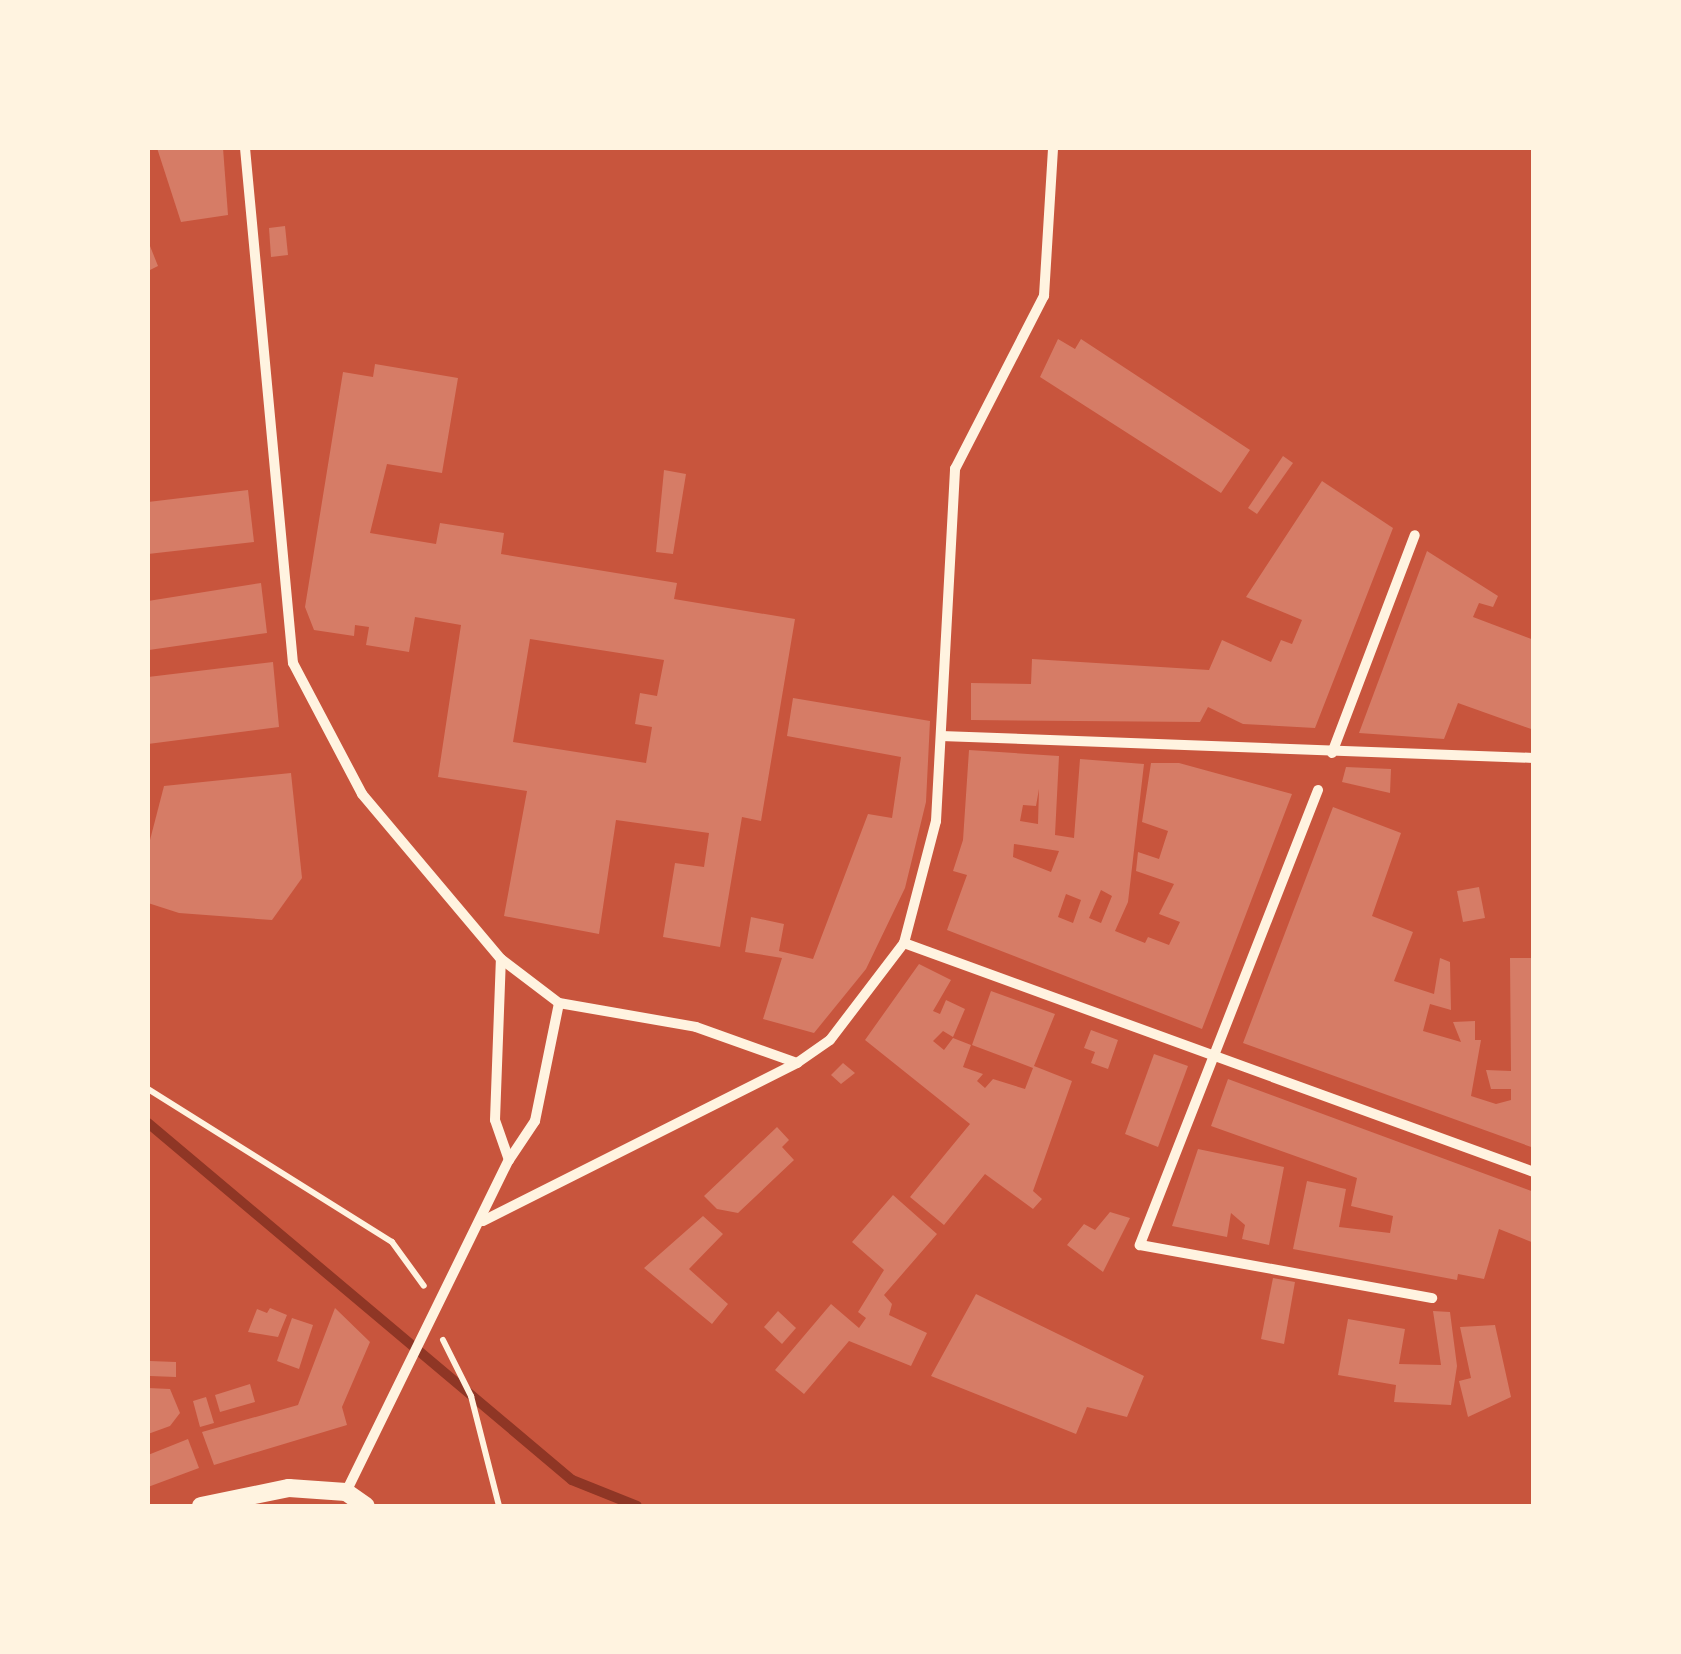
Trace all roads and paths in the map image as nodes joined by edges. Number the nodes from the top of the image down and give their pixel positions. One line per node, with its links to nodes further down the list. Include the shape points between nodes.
1 (245, 148): 9 (street, via 294,663 362,794)
2 (1053, 148): 4 (street, via 1044,296 955,468)
3 (1415, 535): 5 (street)
4 (941, 736): 5 (street); 8 (street, via 936,821)
5 (1332, 753): 6 (street)
6 (1534, 758)
7 (1318, 790): 11 (street)
8 (904, 943): 11 (street); 12 (street, via 830,1040)
9 (501, 959): 10 (street); 14 (street, via 495,1120)
10 (559, 1003): 12 (street, via 696,1027); 14 (street, via 536,1121)
11 (1214, 1060): 15 (street); 18 (street, via 1140,1244)
12 (797, 1063): 16 (street)
13 (148, 1089): 17 (path, via 392,1242)
14 (509, 1160): 16 (street)
15 (1534, 1172)
16 (484, 1221): 20 (street, via 350,1472)
17 (418, 1270)
18 (1432, 1298)
19 (450, 1362): 23 (path, via 472,1396)
20 (346, 1492): 21 (street, via 262,1490); 22 (street)
21 (202, 1506)
22 (366, 1506)
23 (499, 1506)

